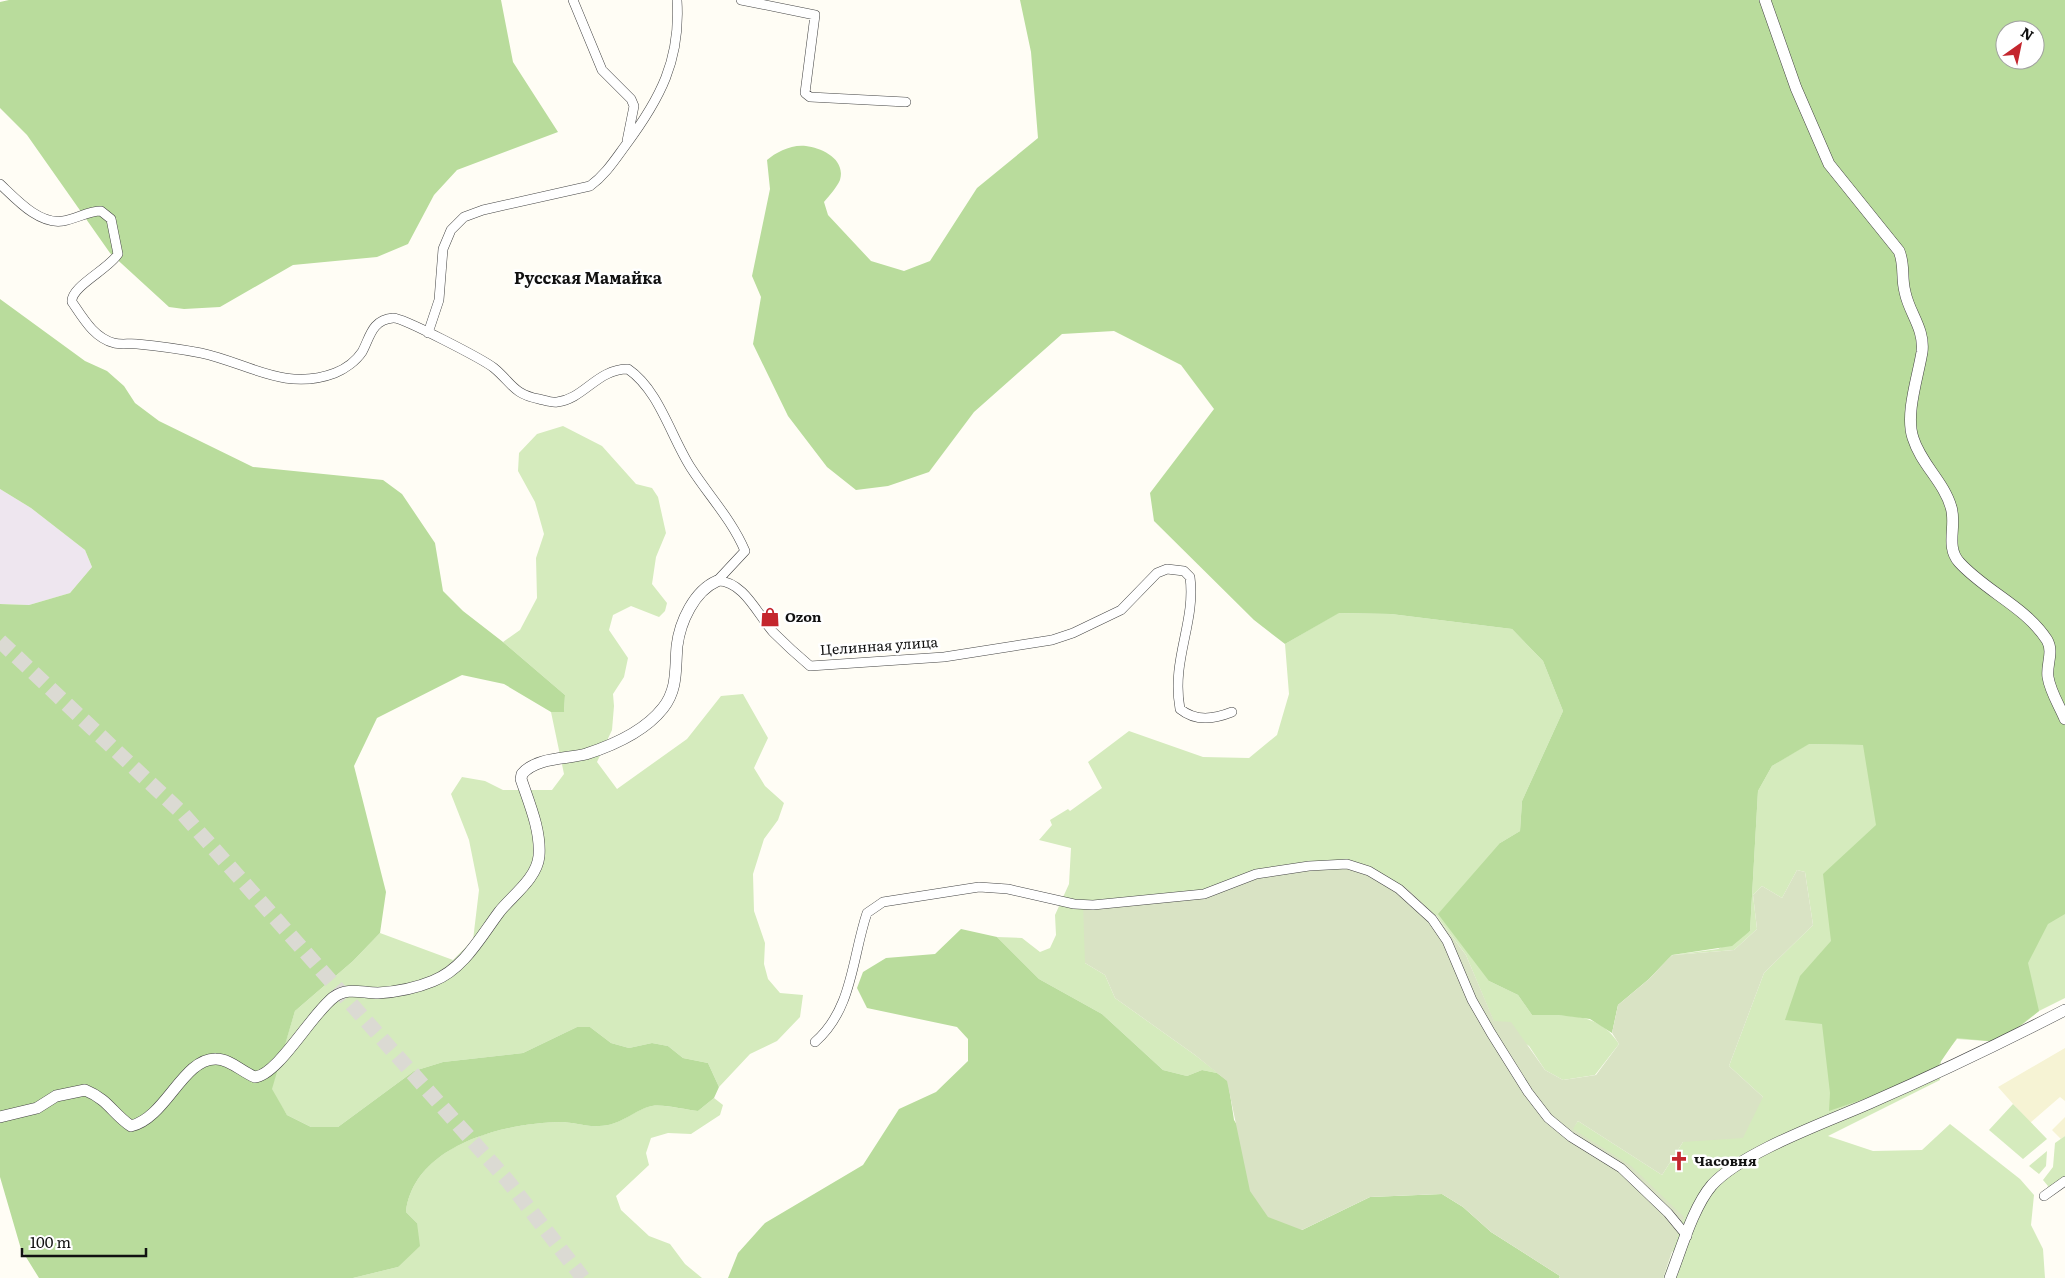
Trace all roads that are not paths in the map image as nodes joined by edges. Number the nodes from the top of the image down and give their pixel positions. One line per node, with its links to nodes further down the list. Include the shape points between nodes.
1 (573, 0): 7 (street, via 602,70 634,106)
2 (677, 0): 7 (street, via 678,26 666,82 650,113)
3 (741, 0): 5 (street)
4 (1765, 0): 12 (street, via 1796,88 1828,164 1899,251 1904,263 1905,292 1922,334 1922,352 1912,401 1912,437 1946,492 1952,510 1955,557 2033,624 2048,641 2047,675)
5 (754, 1): 6 (street, via 815,15 805,93 810,97)
6 (906, 102)
7 (627, 144): 9 (street, via 603,176 590,186 464,216 451,230 444,249 438,300)
8 (0, 184): 9 (street, via 24,207 44,218 61,221 101,211 111,219 118,254 75,291 72,302 94,333 114,343 199,353 283,379 311,380 346,368 362,352 369,333 378,324 393,318 408,321)
9 (428, 333): 10 (street, via 493,367 520,394 537,399 556,402 571,398 603,375 625,369 633,373 667,421 690,467 738,533 746,551)
10 (717, 582): 11 (street, Целинная улица, via 724,581 740,590 771,630 810,666 944,657 1052,640 1121,610 1157,573 1167,569 1184,572 1190,577 1190,610 1177,671 1180,709 1201,719); 15 (street, via 698,595 685,618 677,645 674,690 663,708 643,727 618,742 586,754 539,764 522,774 538,837 539,858 532,876 462,961 444,976 393,991 354,991 335,996 266,1072 254,1077 217,1059 206,1060 195,1067 144,1123 132,1126 110,1105 85,1090 56,1096 37,1108)
11 (1232, 712)
12 (2065, 719)
13 (2065, 1010): 18 (street, via 1729,1168 1711,1186)
14 (815, 1042): 18 (street, via 837,1016 847,994 867,913 884,902 979,887 1093,905 1204,894 1256,874 1347,864 1369,871 1399,890 1432,919 1447,941 1472,1000 1487,1026 1548,1118 1620,1168 1668,1213)
15 (0, 1117)
16 (2065, 1181): 17 (street)
17 (2044, 1196)
18 (1687, 1236): 19 (street)
19 (1670, 1278)

